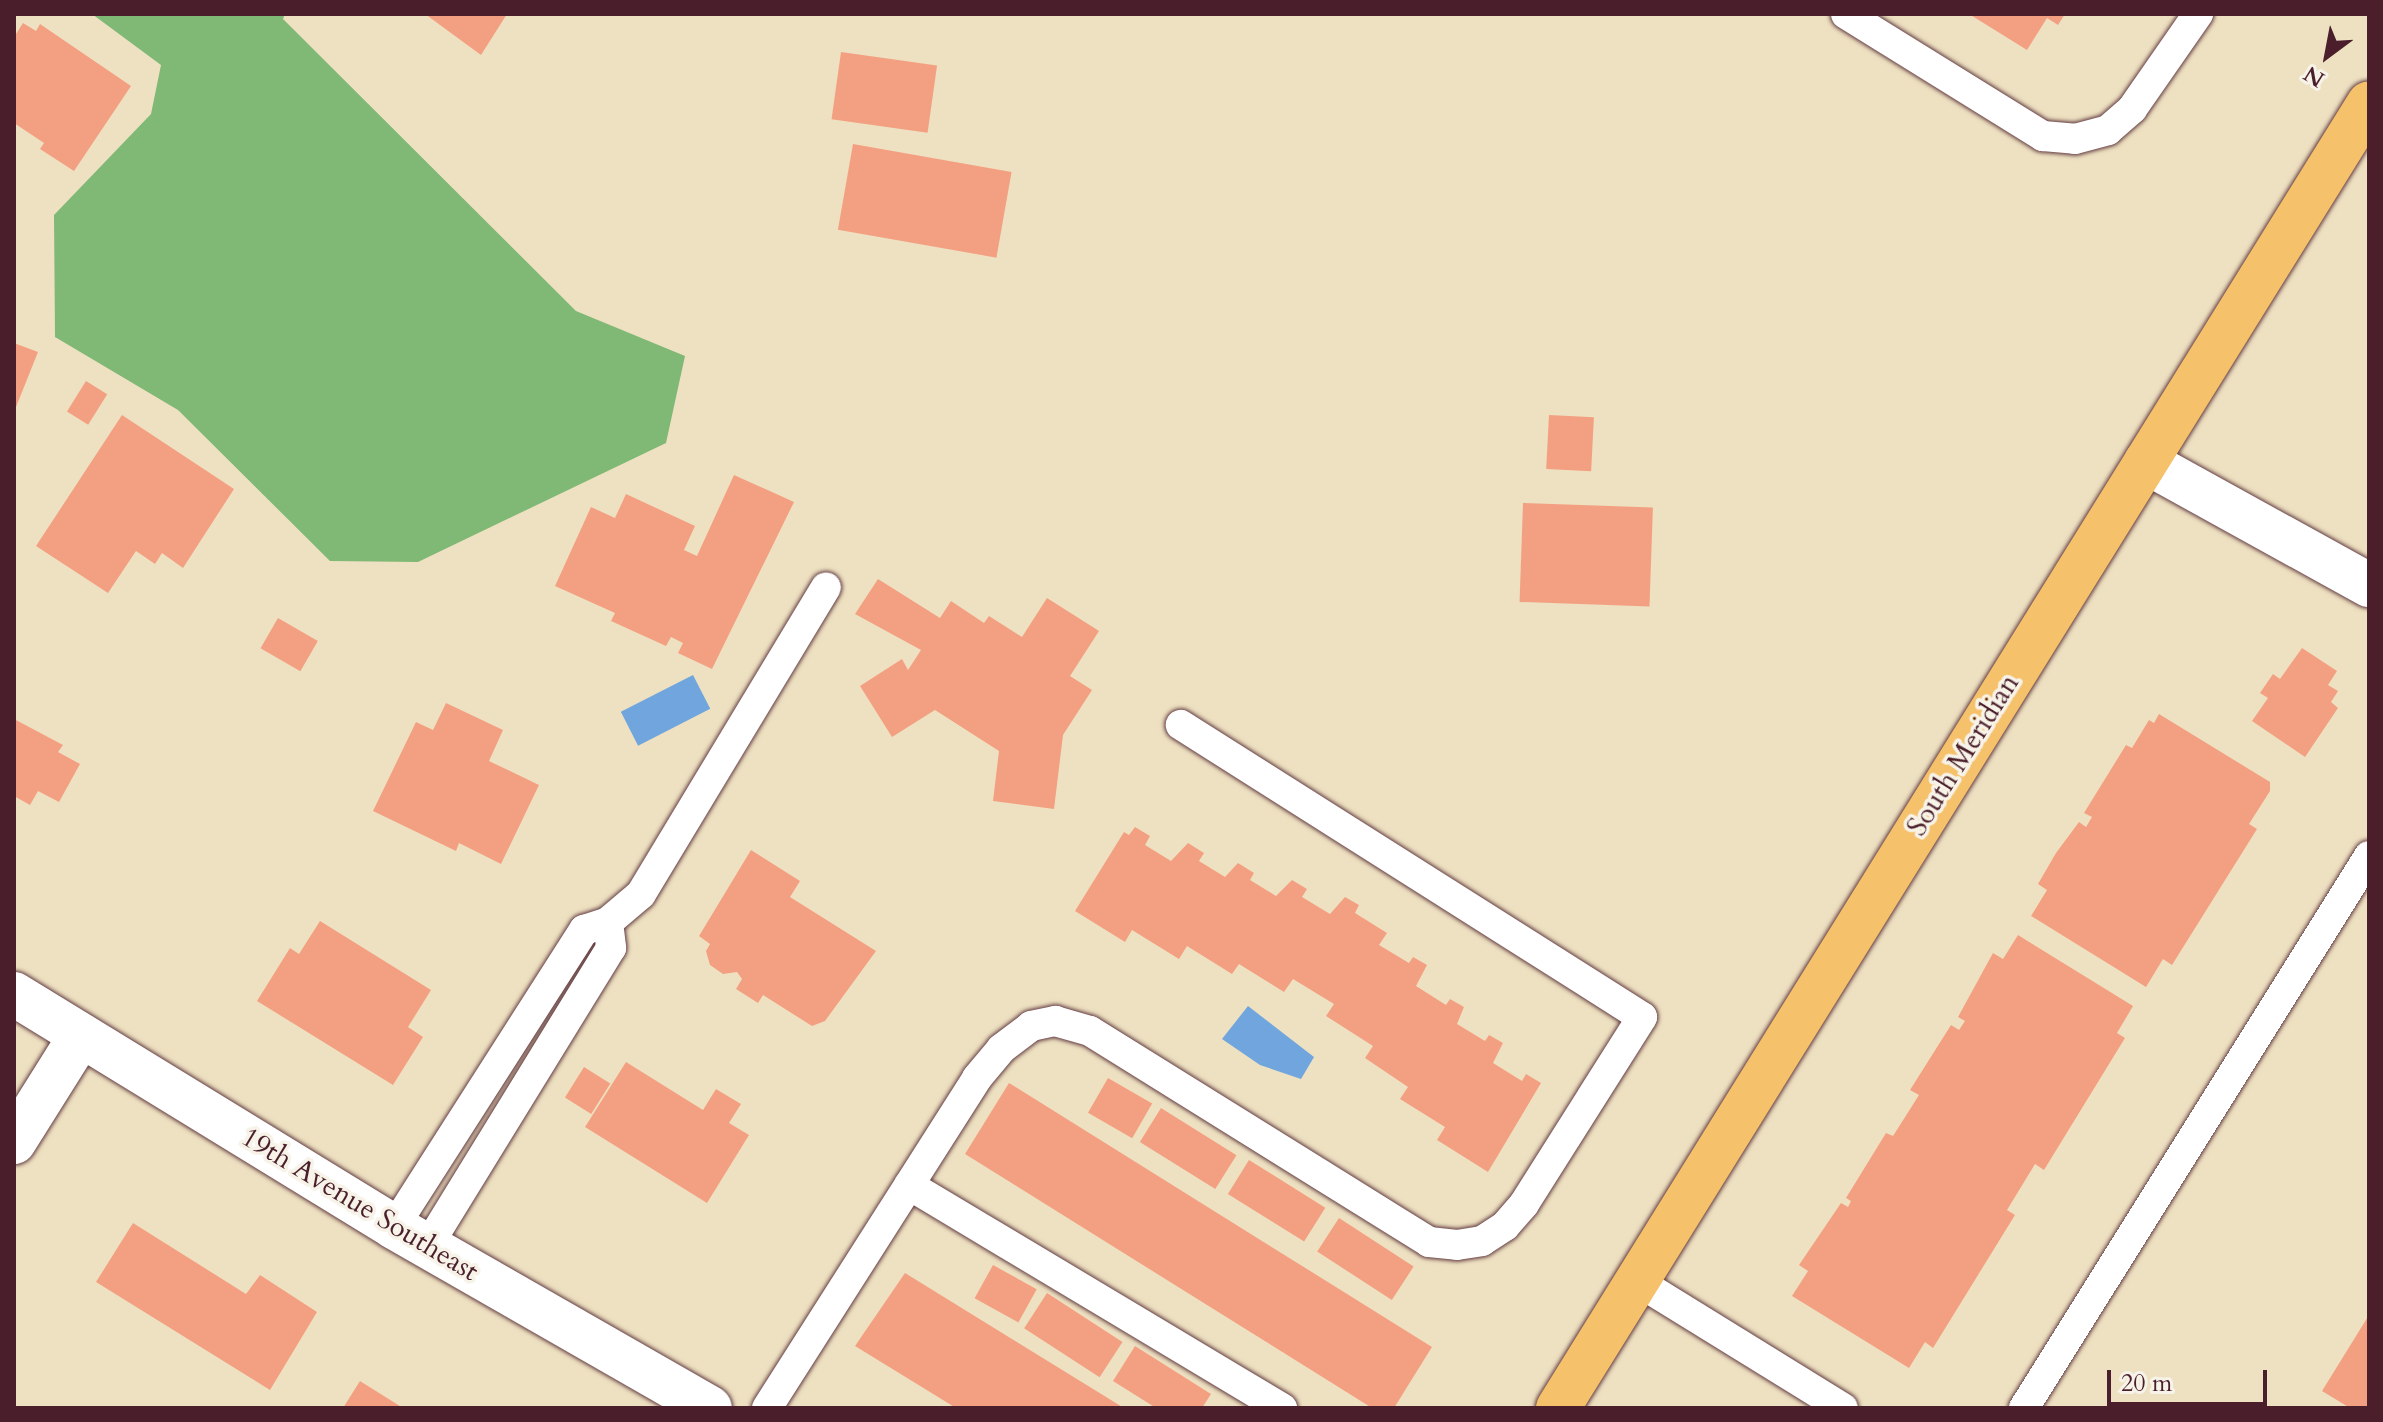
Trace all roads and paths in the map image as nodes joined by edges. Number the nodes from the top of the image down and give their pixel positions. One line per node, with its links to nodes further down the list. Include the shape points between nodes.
1 (1846, 14): 2 (lane, via 2043,136 2075,139 2108,130 2132,109)
2 (2198, 14)
3 (2369, 103): 4 (main road, South Meridian)
4 (2146, 462): 5 (street); 14 (main road, South Meridian)
5 (2369, 585)
6 (826, 587): 13 (lane, via 641,894 608,922 611,948)
7 (1181, 725): 12 (lane, via 1642,1017 1524,1204 1482,1241 1429,1242 1121,1047 1055,1021 1031,1026 1001,1049)
8 (2369, 856): 20 (lane)
9 (14, 994): 10 (street, 19th Avenue Southeast)
10 (81, 1035): 11 (street); 13 (street, 19th Avenue Southeast)
11 (14, 1142)
12 (909, 1185): 16 (lane); 17 (lane)
13 (411, 1236): 15 (street, 19th Avenue Southeast)
14 (1637, 1281): 18 (main road, South Meridian); 19 (lane)
15 (710, 1408)
16 (767, 1408)
17 (1282, 1408)
18 (1558, 1408)
19 (1843, 1408)
20 (2024, 1408)

